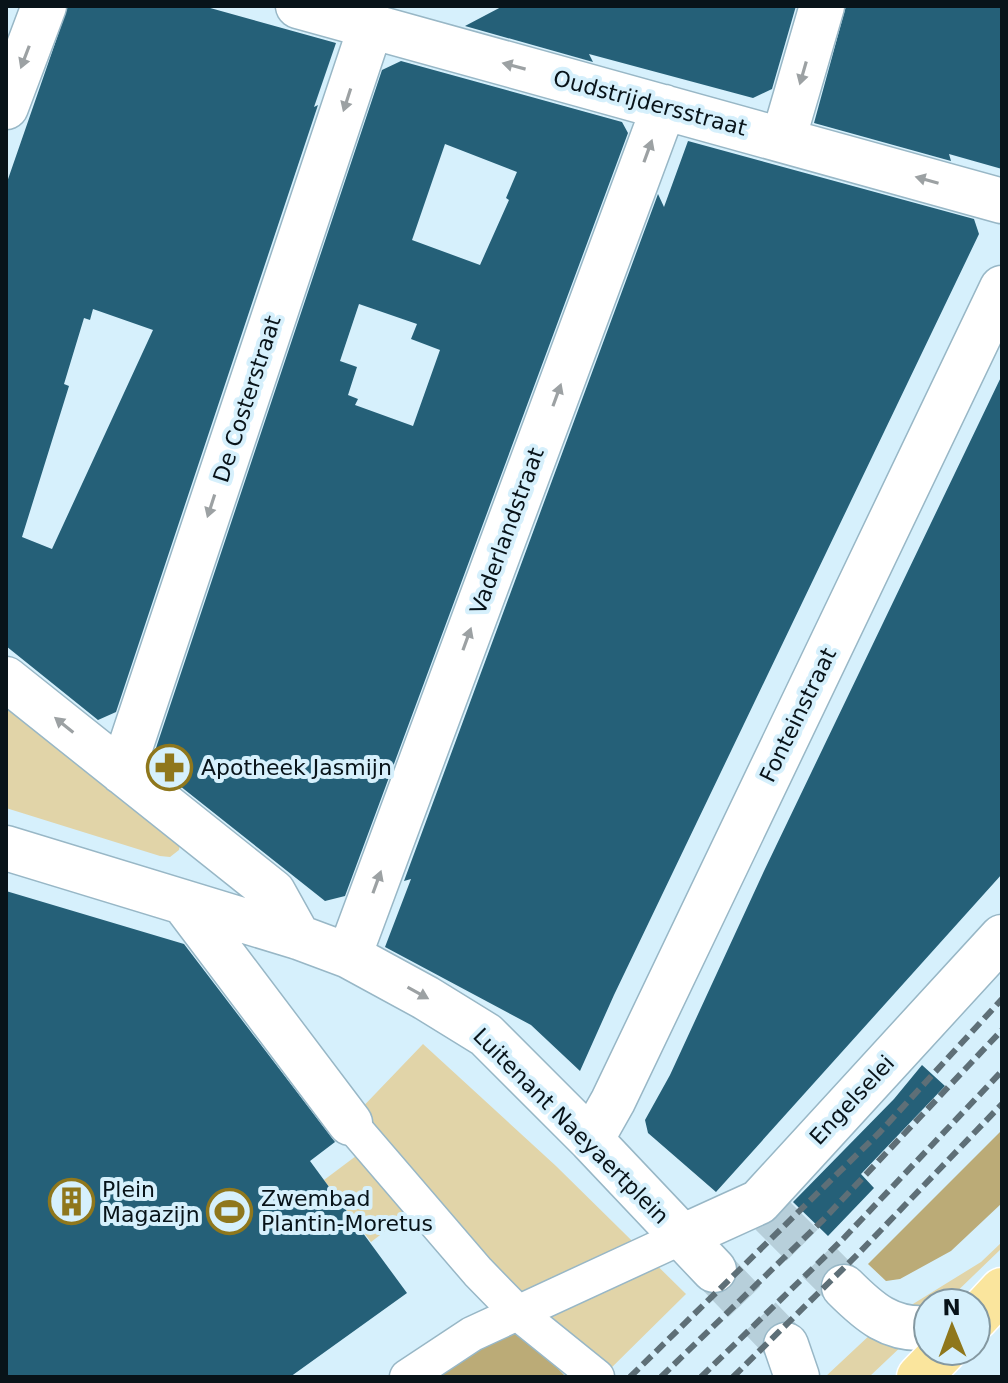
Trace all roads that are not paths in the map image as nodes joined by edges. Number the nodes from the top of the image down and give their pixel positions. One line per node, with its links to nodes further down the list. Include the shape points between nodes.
1 (44, 6): 5 (street, one-way to 5)
2 (298, 6): 4 (street, Oudstrijdersstraat)
3 (822, 6): 7 (street, one-way to 7)
4 (371, 26): 6 (street, Oudstrijdersstraat, one-way to 4); 11 (street, De Costerstraat, one-way to 11)
5 (6, 107)
6 (664, 107): 7 (street, Oudstrijdersstraat); 16 (street, Vaderlandstraat, one-way to 6)
7 (783, 140): 8 (street, Oudstrijdersstraat, one-way to 7)
8 (1002, 201)
9 (1002, 288): 18 (street, Fonteinstraat)
10 (6, 679): 11 (street, one-way to 10)
11 (122, 772): 14 (street, via 273,892)
12 (6, 848): 13 (street)
13 (184, 903): 14 (street, Luitenant Naeyaertplein); 17 (street)
14 (298, 937): 16 (street, Luitenant Naeyaertplein)
15 (1002, 937): 19 (street, Engelselei, via 765,1208)
16 (349, 956): 18 (street, Luitenant Naeyaertplein, one-way to 18, via 486,1035)
17 (350, 1123): 22 (street)
18 (591, 1140): 19 (street, Luitenant Naeyaertplein)
19 (682, 1237): 20 (street, Luitenant Naeyaertplein); 22 (street)
20 (714, 1270)
21 (844, 1287): 23 (street, via 878,1319)
22 (519, 1314): 24 (street, via 472,1334); 25 (street)
23 (912, 1327)
24 (407, 1377)
25 (597, 1377)

